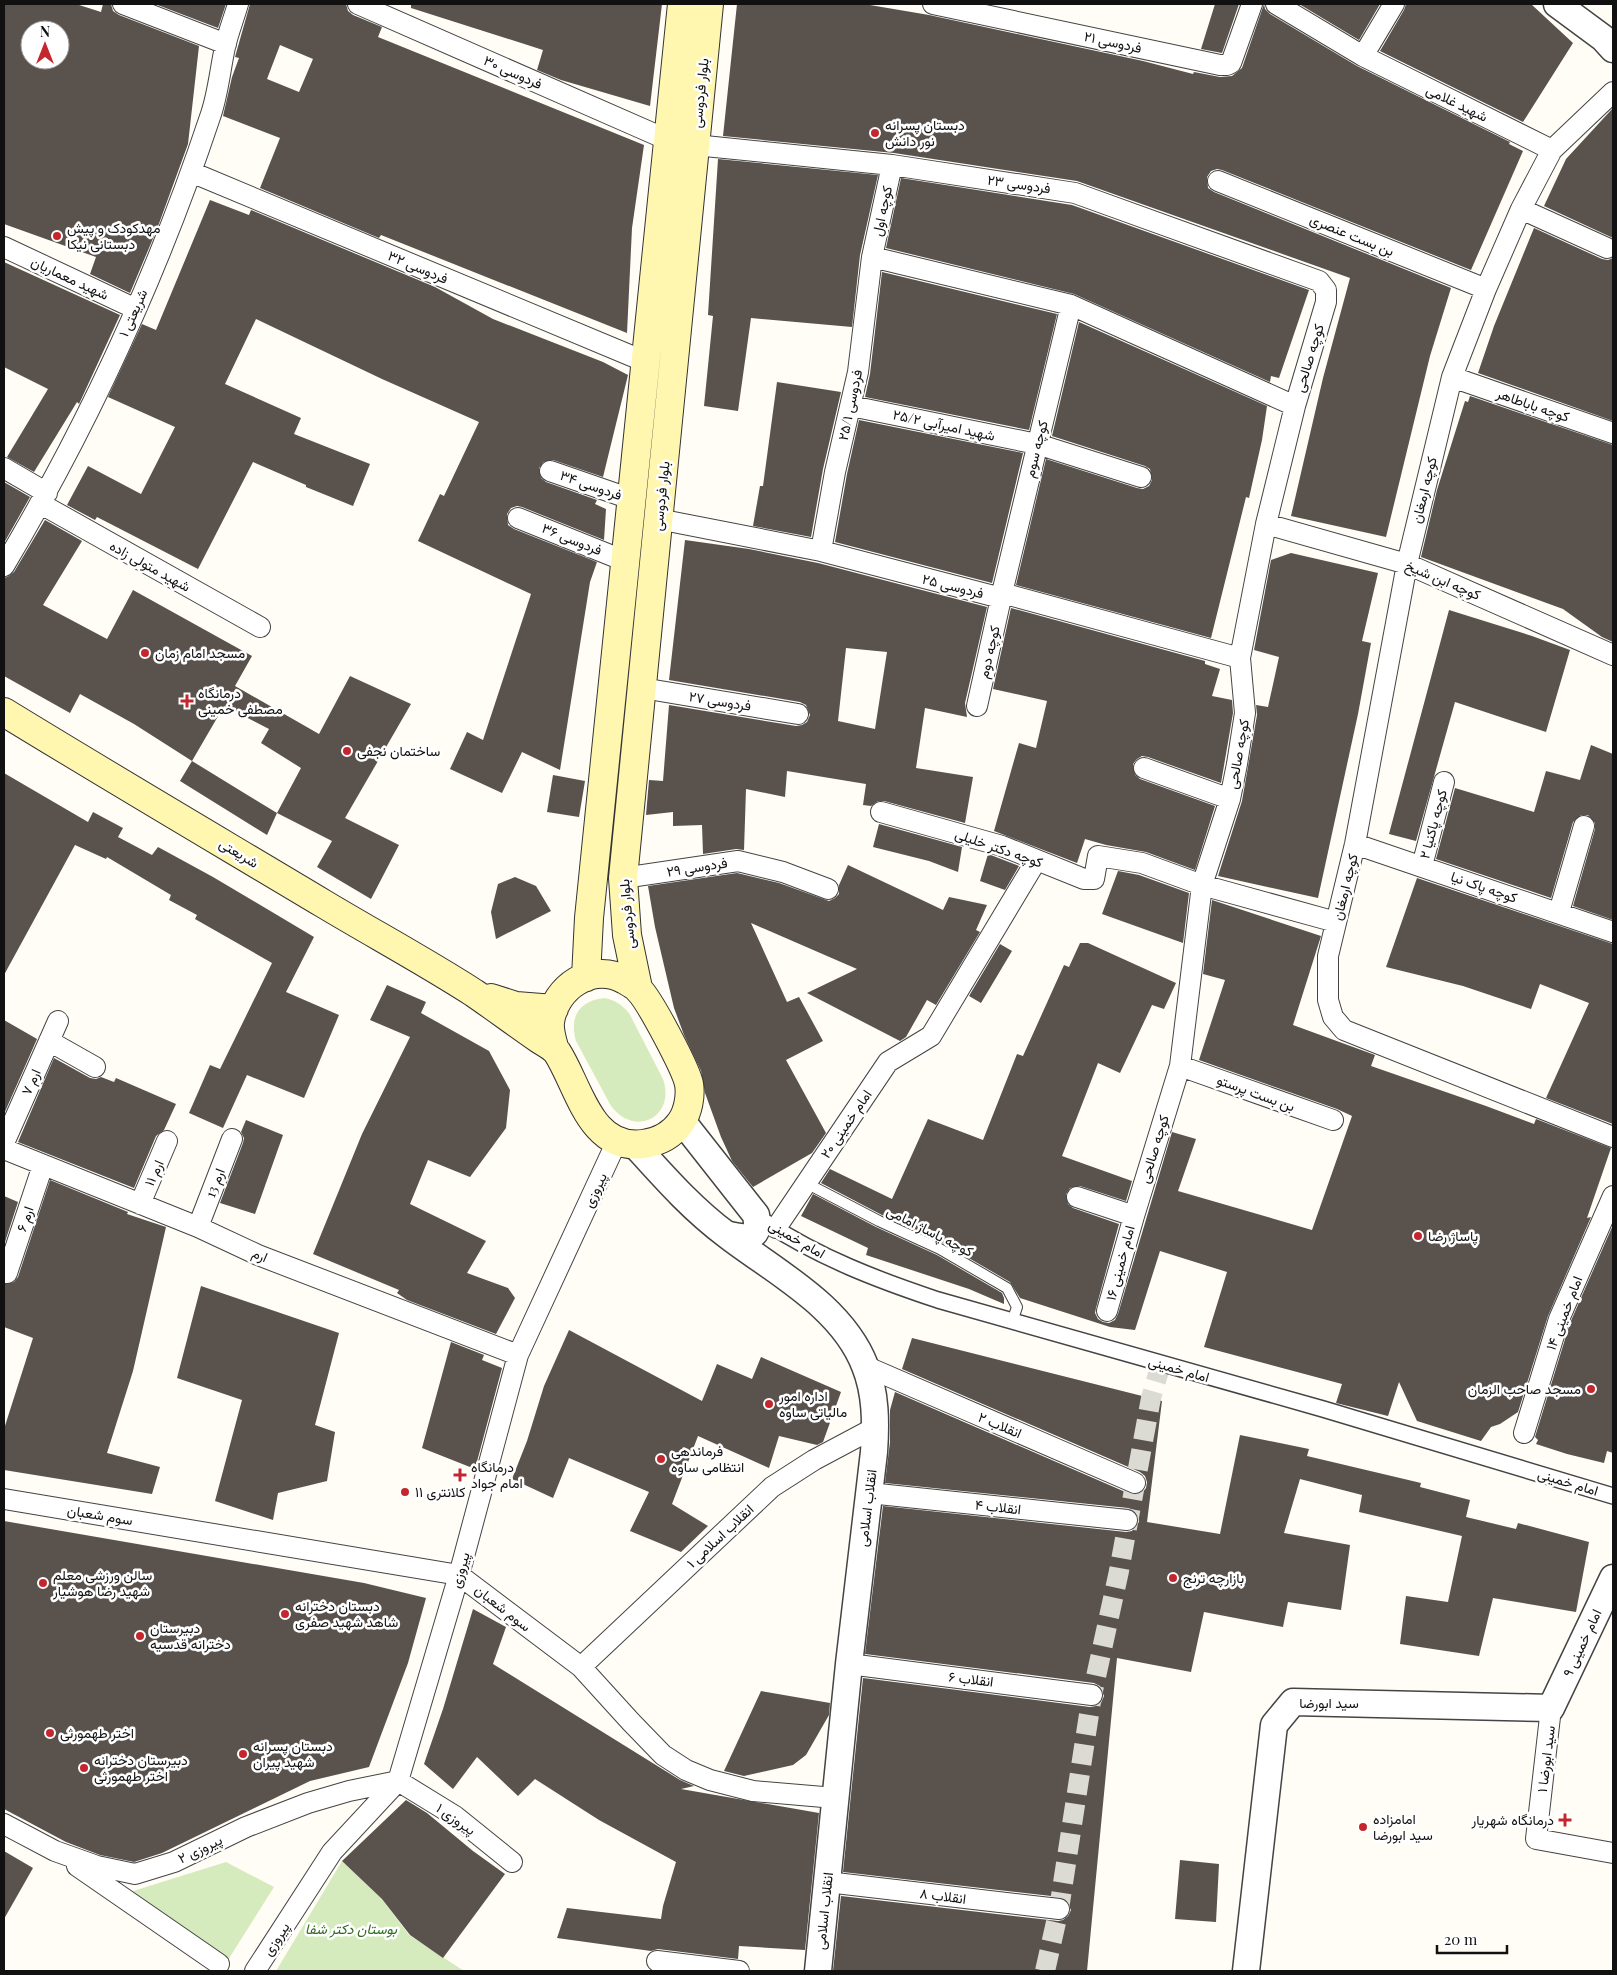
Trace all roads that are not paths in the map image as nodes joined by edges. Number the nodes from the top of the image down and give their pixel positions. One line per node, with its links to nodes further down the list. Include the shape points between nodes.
1 (123, 4): 11 (street)
2 (238, 4): 11 (street, شریعتی ۱)
3 (358, 4): 15 (street, فردوسی ۳۰)
4 (682, 4): 15 (main road, بلوار فردوسی)
5 (709, 4): 16 (main road, بلوار فردوسی)
6 (933, 4): 7 (street, فردوسی ۲۱, via 1228,65)
7 (1252, 4)
8 (1276, 4): 13 (street)
9 (1394, 4): 13 (street)
10 (1557, 4): 12 (street)
11 (226, 44): 19 (street, شریعتی ۱, via 211,115)
12 (1613, 49)
13 (1363, 56): 17 (street, شهید غلامی)
14 (1613, 92): 17 (street, کوچه ارمغان)
15 (668, 140): 29 (main road, بلوار فردوسی)
16 (695, 145): 18 (street, فردوسی ۲۳); 41 (main road, بلوار فردوسی)
17 (1552, 150): 21 (street, کوچه ارمغان)
18 (892, 165): 24 (street, کوچه اول); 26 (street, فردوسی ۲۳, via 1075,193 1319,281)
19 (191, 172): 28 (street, شریعتی ۱); 29 (street, فردوسی ۳۲)
20 (1218, 181): 25 (street, بن بست عنصری)
21 (1521, 209): 23 (street); 25 (street, کوچه ارمغان)
22 (4, 248): 28 (street, شهید معماریان)
23 (1607, 248)
24 (872, 257): 27 (street); 31 (street, فردوسی ۲۵/۱)
25 (1486, 289): 30 (street, کوچه ارمغان)
26 (1326, 290): 32 (street, کوچه صالحی, via 1326,302)
27 (1071, 305): 32 (street); 34 (street, کوچه سوم)
28 (136, 310): 38 (street, شریعتی ۱)
29 (646, 362): 39 (main road, بلوار فردوسی)
30 (1452, 377): 33 (street, کوچه باباطاهر); 45 (street, کوچه ارمغان)
31 (851, 406): 34 (street, شهید امیرآبی ۲۵/۲); 43 (street, فردوسی ۲۵/۱)
32 (1295, 406): 42 (street, کوچه صالحی)
33 (1613, 432)
34 (1037, 444): 37 (street, شهید امیرآبی ۲۵/۲); 47 (street, کوچه سوم)
35 (4, 468): 38 (street, شهید متولی زاده)
36 (550, 471): 39 (street, فردوسی ۳۴)
37 (1141, 477)
38 (44, 498): 46 (street, شریعتی ۱); 48 (street, شهید متولی زاده)
39 (632, 499): 44 (main road, بلوار فردوسی)
40 (518, 518): 44 (street, فردوسی ۳۶)
41 (658, 520): 43 (street, فردوسی ۲۵); 51 (main road, بلوار فردوسی)
42 (1266, 524): 45 (street, کوچه ابن شیخ); 50 (street, کوچه صالحی)
43 (820, 551): 47 (street, فردوسی ۲۵)
44 (625, 561): 69 (main road, بلوار فردوسی, via 588,918)
45 (1407, 564): 49 (street, کوچه ابن شیخ); 60 (street, کوچه ارمغان)
46 (4, 566)
47 (1001, 595): 50 (street, فردوسی ۲۵); 52 (street, کوچه دوم)
48 (260, 627)
49 (1613, 655)
50 (1240, 658): 57 (street, کوچه صالحی, via 1245,713)
51 (642, 688): 54 (street, فردوسی ۲۷); 63 (main road, بلوار فردوسی)
52 (976, 706)
53 (4, 712): 71 (main road, شریعتی)
54 (798, 714)
55 (1144, 768): 57 (street)
56 (1444, 782): 62 (street, کوچه پاکنیا ۲)
57 (1230, 799): 64 (street, کوچه صالحی)
58 (881, 812): 61 (street, کوچه دکتر خلیلی, via 1002,846)
59 (1584, 826): 66 (street)
60 (1355, 844): 62 (street, کوچه پاک نیا); 67 (street, کوچه ارمغان)
61 (1036, 861): 64 (street, کوچه دکتر خلیلی, via 1084,879 1094,879 1098,856 1142,863); 87 (street, امام خمینی ۲۰, via 931,1036 888,1062)
62 (1422, 866): 66 (street, کوچه پاک نیا)
63 (623, 878): 65 (street, فردوسی ۲۹, via 738,861); 70 (main road, بلوار فردوسی, via 627,936)
64 (1202, 885): 67 (street); 76 (street, کوچه صالحی)
65 (828, 889)
66 (1559, 912): 68 (street, کوچه پاک نیا)
67 (1335, 926): 80 (street, کوچه ارمغان, via 1328,956 1328,1000 1333,1017 1344,1030)
68 (1613, 932)
69 (586, 977): 70 (main road, via 604,974 622,978); 72 (main road, via 571,984 559,996)
70 (638, 988): 79 (main road, via 690,1085)
71 (475, 994): 72 (main road, شریعتی, via 516,1006); 75 (main road, شریعتی)
72 (554, 1010): 75 (main road, via 550,1034)
73 (58, 1021): 74 (street, ارم ۷)
74 (49, 1041): 77 (street); 83 (street, ارم ۷)
75 (555, 1050): 84 (main road, via 591,1118 601,1131)
76 (1180, 1066): 78 (street, بن بست پرستو); 91 (street, کوچه صالحی)
77 (95, 1067)
78 (1332, 1120)
79 (682, 1121): 84 (main road, via 653,1143); 92 (street)
80 (1613, 1137)
81 (232, 1139): 93 (street, ارم 13)
82 (168, 1142): 90 (street, ارم ۱۱)
83 (4, 1143)
84 (626, 1143): 94 (street, انقلاب اسلامی); 98 (street, پیروزی)
85 (4, 1149): 86 (street, ارم)
86 (43, 1165): 90 (street, ارم); 95 (street, ارم ۶)
87 (806, 1183): 92 (street, امام خمینی ۲۰); 97 (lane, کوچه پاساژ امامی, via 940,1249 1007,1288 1017,1307)
88 (1613, 1196): 101 (street, امام خمینی ۱۴, via 1559,1320)
89 (1077, 1197): 91 (street)
90 (140, 1204): 93 (street, ارم)
91 (1134, 1216): 96 (street, امام خمینی ۱۶)
92 (766, 1222): 94 (street, via 749,1237); 97 (street, امام خمینی, via 809,1248 891,1284)
93 (198, 1227): 98 (street, ارم, via 258,1255)
94 (726, 1234): 99 (street, انقلاب اسلامی, via 813,1298 854,1343)
95 (7, 1273)
96 (1107, 1311)
97 (1012, 1322): 104 (street, امام خمینی)
98 (518, 1355): 107 (street, پیروزی)
99 (865, 1366): 100 (street, انقلاب اسلامی); 102 (street, انقلاب ۲)
100 (876, 1427): 103 (street, انقلاب اسلامی); 110 (street, انقلاب اسلامی ۱, via 772,1487)
101 (1524, 1433)
102 (1135, 1483)
103 (869, 1493): 106 (street, انقلاب ۴); 109 (street, انقلاب اسلامی)
104 (1613, 1496)
105 (4, 1499): 107 (street, سوم شعبان)
106 (1127, 1520)
107 (459, 1575): 110 (street, سوم شعبان); 113 (street, پیروزی)
108 (1613, 1578): 112 (street, امام خمینی ۹)
109 (849, 1664): 111 (street, انقلاب ۶); 114 (street, انقلاب اسلامی)
110 (581, 1666): 114 (street, سوم شعبان, via 664,1755 686,1770 753,1791)
111 (1092, 1695)
112 (1551, 1708): 117 (street, سید ابورضا ۱, via 1536,1840); 126 (street, سید ابورضا, via 1294,1702 1274,1725)
113 (398, 1782): 116 (street, پیروزی ۲, via 308,1803 246,1827 174,1862 135,1874 97,1866); 118 (street, پیروزی ۱, via 455,1816); 123 (street, پیروزی, via 332,1852)
114 (835, 1798): 119 (street, انقلاب اسلامی)
115 (4, 1824): 116 (street, پیروزی ۲)
116 (55, 1851): 122 (street)
117 (1613, 1853)
118 (512, 1862)
119 (827, 1882): 120 (street, انقلاب ۸); 125 (street, انقلاب اسلامی)
120 (1059, 1909)
121 (657, 1961): 124 (street)
122 (219, 1964)
123 (255, 1971)
124 (740, 1971)
125 (818, 1971)
126 (1246, 1971)

